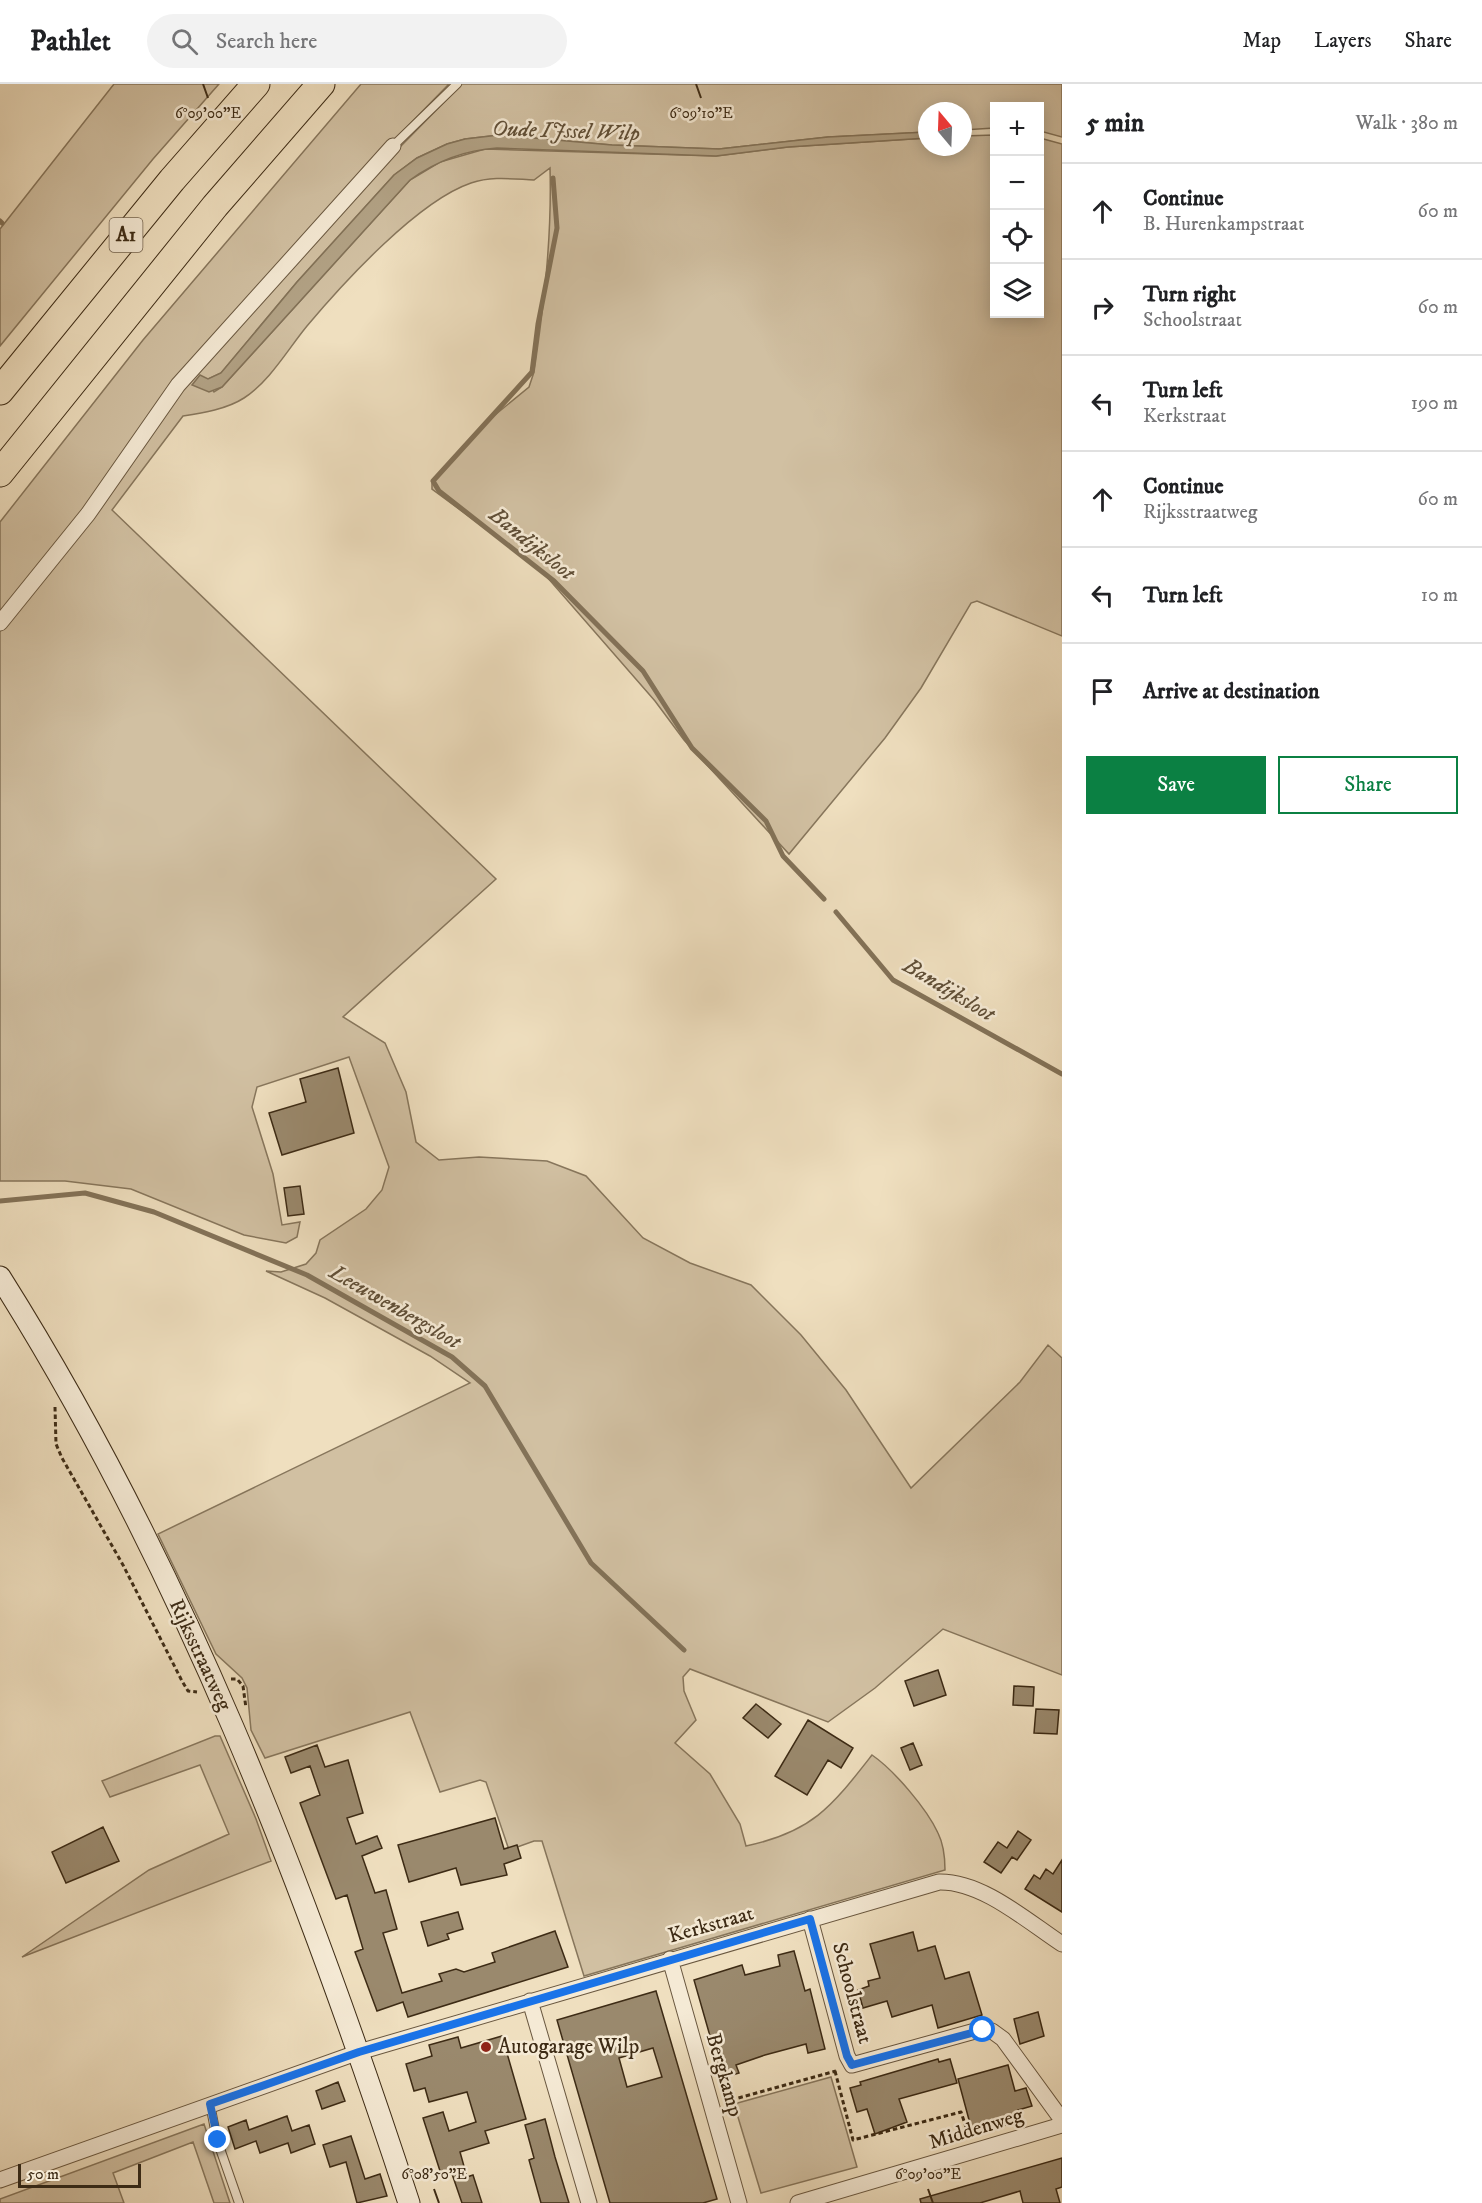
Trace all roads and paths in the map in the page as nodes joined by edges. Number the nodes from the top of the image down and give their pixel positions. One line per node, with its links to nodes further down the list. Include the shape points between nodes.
1 (256, 84): 5 (highway, A1, via 171,180)
2 (321, 84): 6 (highway, A1, via 215,206)
3 (457, 84): 4 (lane)
4 (393, 146): 7 (street, via 178,385 94,506)
5 (0, 391)
6 (0, 473)
7 (0, 623)
8 (0, 1277): 15 (main road, Rijksstraatweg, via 114,1477 189,1629 279,1838)
9 (55, 1403): 10 (path, via 58,1450 182,1681 188,1691)
10 (199, 1692)
11 (810, 1919): 12 (street, Kerkstraat, via 927,1884 950,1881 981,1891); 13 (street, Kerkstraat); 16 (street, Schoolstraat, via 847,2056)
12 (1062, 1944)
13 (670, 1959): 14 (street, Kerkstraat); 19 (street, Bergkamp)
14 (530, 2001): 15 (street, Kerkstraat); 26 (street)
15 (359, 2052): 18 (street); 25 (main road, Rijksstraatweg)
16 (858, 2064): 17 (path); 20 (street, via 975,2031 992,2031 1003,2039)
17 (835, 2071): 19 (path); 22 (path, via 853,2140 961,2112)
18 (210, 2104): 23 (street); 24 (lane)
19 (711, 2106): 27 (street, Bergkamp)
20 (1062, 2120)
21 (1062, 2125): 22 (street, Middenweg)
22 (974, 2152): 28 (street, Middenweg)
23 (0, 2180)
24 (239, 2203)
25 (409, 2203)
26 (589, 2203)
27 (739, 2203)
28 (798, 2203)

